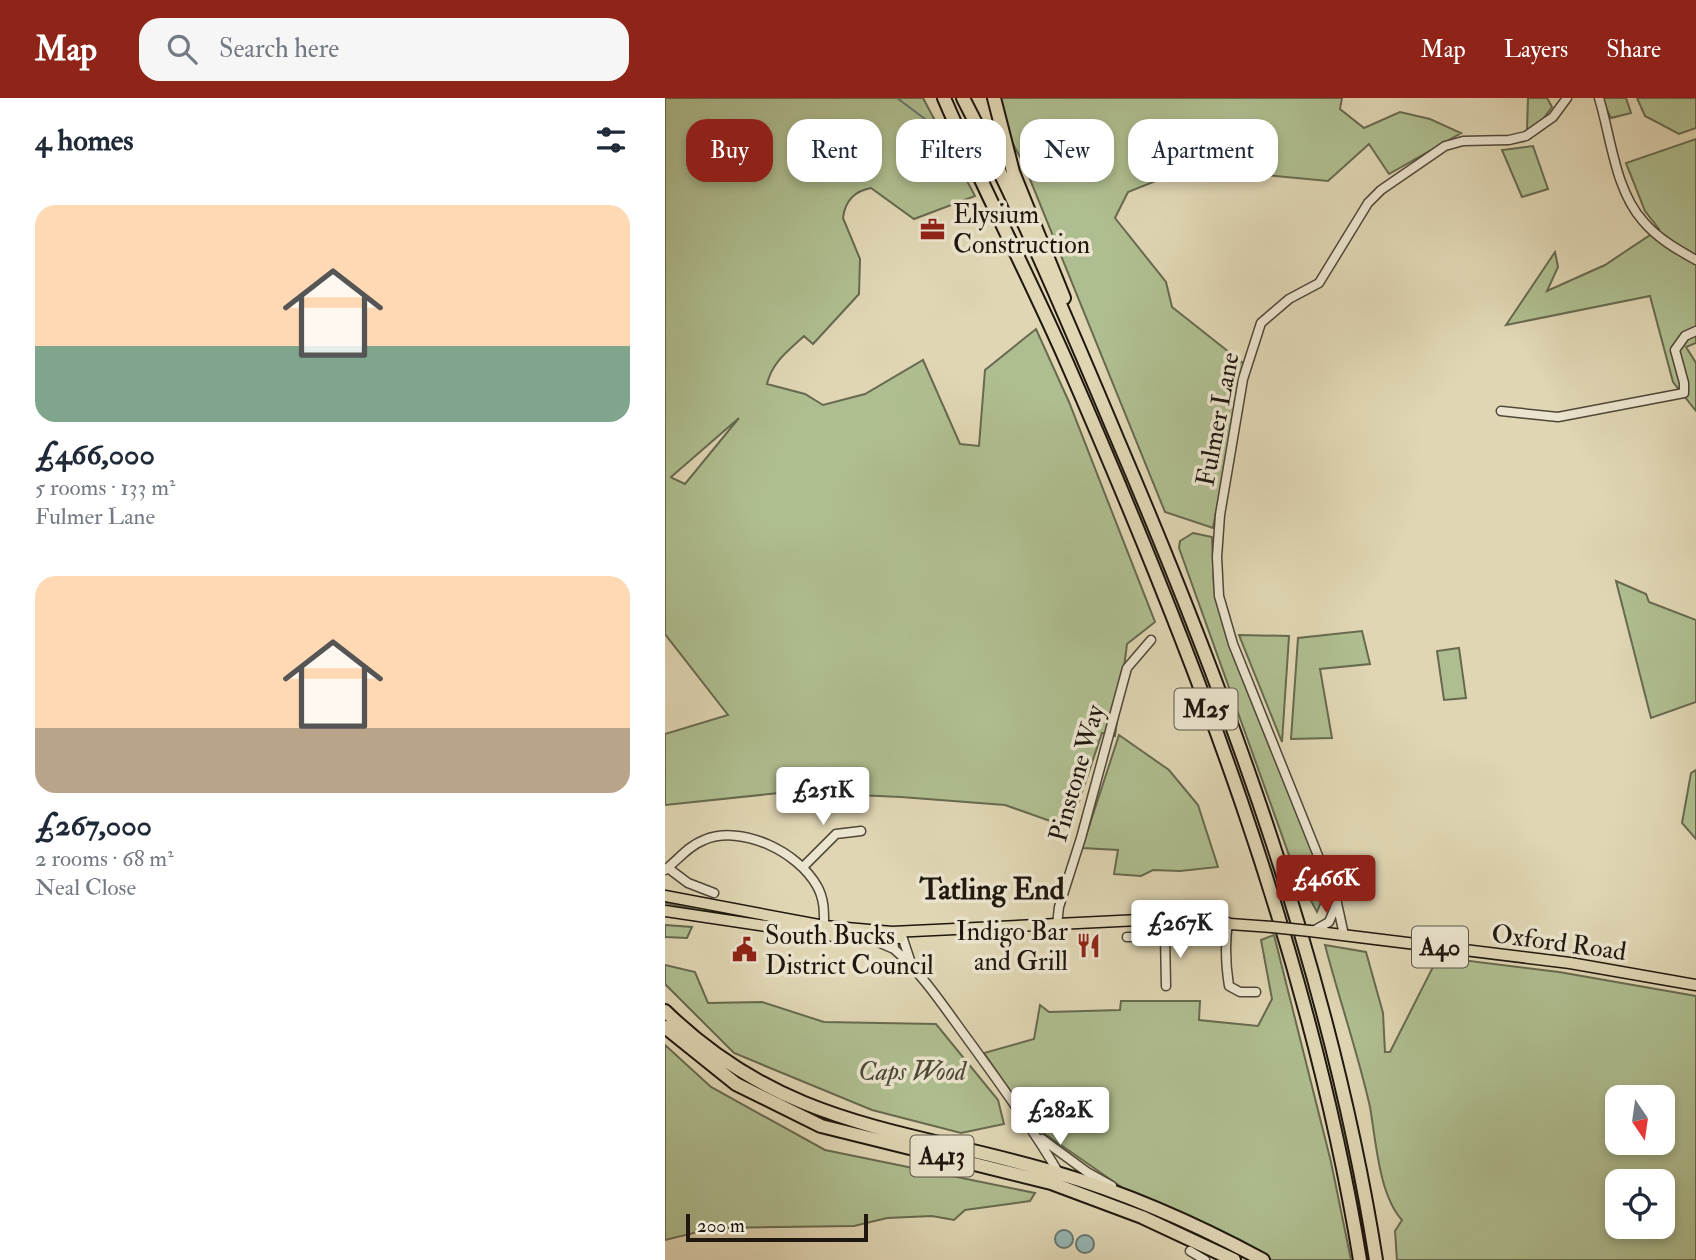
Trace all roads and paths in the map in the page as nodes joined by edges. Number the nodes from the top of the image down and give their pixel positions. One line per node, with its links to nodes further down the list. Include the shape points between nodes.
1 (963, 98): 10 (highway, M25)
2 (994, 98): 10 (highway, M25, via 1013,172)
3 (1554, 98): 7 (street)
4 (1567, 98): 7 (street, Fulmer Lane)
5 (1599, 98): 8 (street, via 1633,207 1650,229)
6 (944, 100): 47 (highway, M25, via 1088,412 1229,771 1302,992)
7 (1560, 108): 18 (street, Fulmer Lane, via 1526,136 1445,146 1381,190 1368,203 1319,283 1289,299 1261,323 1243,379 1220,515 1219,596 1233,644)
8 (1696, 260)
9 (1696, 331): 11 (street, via 1685,336 1675,350 1684,393 1558,417)
10 (1080, 351): 48 (highway, M25, via 1192,621 1275,854 1334,1050)
11 (1501, 411)
12 (1151, 639): 23 (street, Pinstone Way, via 1127,668)
13 (861, 831): 14 (street, via 836,834)
14 (803, 867): 15 (street, via 753,839 726,835 703,840); 25 (street, via 824,905)
15 (667, 869): 16 (street)
16 (714, 893)
17 (665, 896): 20 (main road, Oxford Road / A40)
18 (1338, 903): 26 (street, via 1329,922); 29 (street, Fulmer Lane)
19 (665, 911): 24 (main road, A40)
20 (760, 915): 24 (main road); 25 (main road, Oxford Road / A40)
21 (1174, 919): 22 (main road, Oxford Road / A40); 23 (main road, Oxford Road / A40); 27 (street)
22 (1228, 922): 26 (main road, Oxford Road / A40, bridge); 36 (street, via 1229,986)
23 (1057, 925): 32 (main road, Oxford Road / A40)
24 (763, 927): 25 (main road, A40)
25 (823, 931): 32 (main road, Oxford Road / A40); 32 (main road, A40, via 869,939)
26 (1310, 931): 29 (main road, Oxford Road / A40)
27 (1175, 934): 28 (street); 31 (street)
28 (1165, 935): 30 (street); 35 (street)
29 (1344, 935): 34 (main road, Oxford Road / A40, via 1570,963)
30 (1127, 937)
31 (1207, 937)
32 (896, 938): 33 (street); 33 (street)
33 (910, 963): 39 (street)
34 (1696, 985)
35 (1166, 986)
36 (1256, 992)
37 (665, 1011): 40 (highway, A413, via 734,1069 822,1112)
38 (665, 1027): 41 (highway, A413, via 736,1084 821,1126 1028,1176)
39 (1037, 1135): 40 (street); 42 (street, via 1087,1172)
40 (1060, 1174): 41 (street); 42 (highway, A413)
41 (1087, 1196): 46 (highway, A413)
42 (1140, 1202): 44 (highway, A413)
43 (1190, 1251): 45 (street)
44 (1257, 1258)
45 (1205, 1260)
46 (1234, 1260)
47 (1360, 1260)
48 (1375, 1260)

